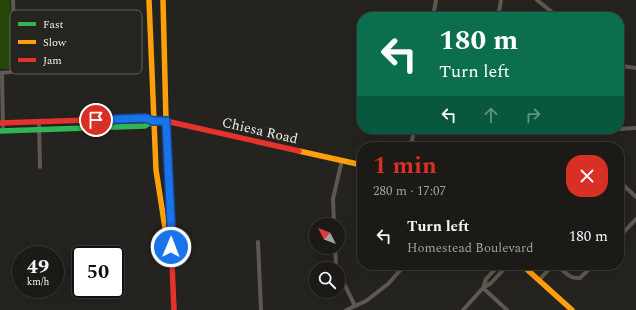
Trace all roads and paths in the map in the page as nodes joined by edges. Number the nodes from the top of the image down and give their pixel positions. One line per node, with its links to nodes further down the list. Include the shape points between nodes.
1 (13, 0): 7 (street)
2 (149, 0): 14 (main road)
3 (163, 0): 15 (main road)
4 (436, 0): 8 (street)
5 (501, 0): 9 (street)
6 (537, 0): 10 (street)
7 (13, 10)
8 (434, 12)
9 (499, 12)
10 (552, 12)
11 (624, 66): 12 (street)
12 (636, 68)
13 (1, 73): 17 (street)
14 (153, 121): 15 (main road, Chiesa Road); 16 (main road, via 146,118); 20 (main road, via 145,126); 31 (main road, via 156,170)
15 (166, 121): 22 (main road, Chiesa Road); 31 (main road)
16 (39, 122): 17 (main road); 20 (street)
17 (1, 123): 21 (street)
18 (636, 128): 19 (street)
19 (624, 129)
20 (39, 130): 21 (main road); 24 (street)
21 (1, 131)
22 (342, 160): 23 (main road, Chiesa Road); 27 (street, via 333,199)
23 (357, 164)
24 (40, 167)
25 (624, 186): 26 (street)
26 (636, 197)
27 (334, 218)
28 (636, 218): 29 (street)
29 (624, 231)
30 (258, 242): 44 (street)
31 (171, 259): 43 (main road)
32 (401, 270): 42 (street, via 388,284)
33 (494, 270): 41 (street, via 486,279)
34 (503, 270): 41 (street)
35 (527, 270): 39 (main road)
36 (548, 270): 39 (street)
37 (562, 270): 38 (street, via 574,279 580,278)
38 (588, 270)
39 (538, 280): 48 (main road)
40 (345, 285): 42 (street)
41 (483, 288): 46 (street); 47 (street)
42 (355, 306): 45 (street)
43 (174, 310)
44 (262, 310)
45 (346, 310)
46 (463, 310)
47 (507, 310)
48 (572, 310)

